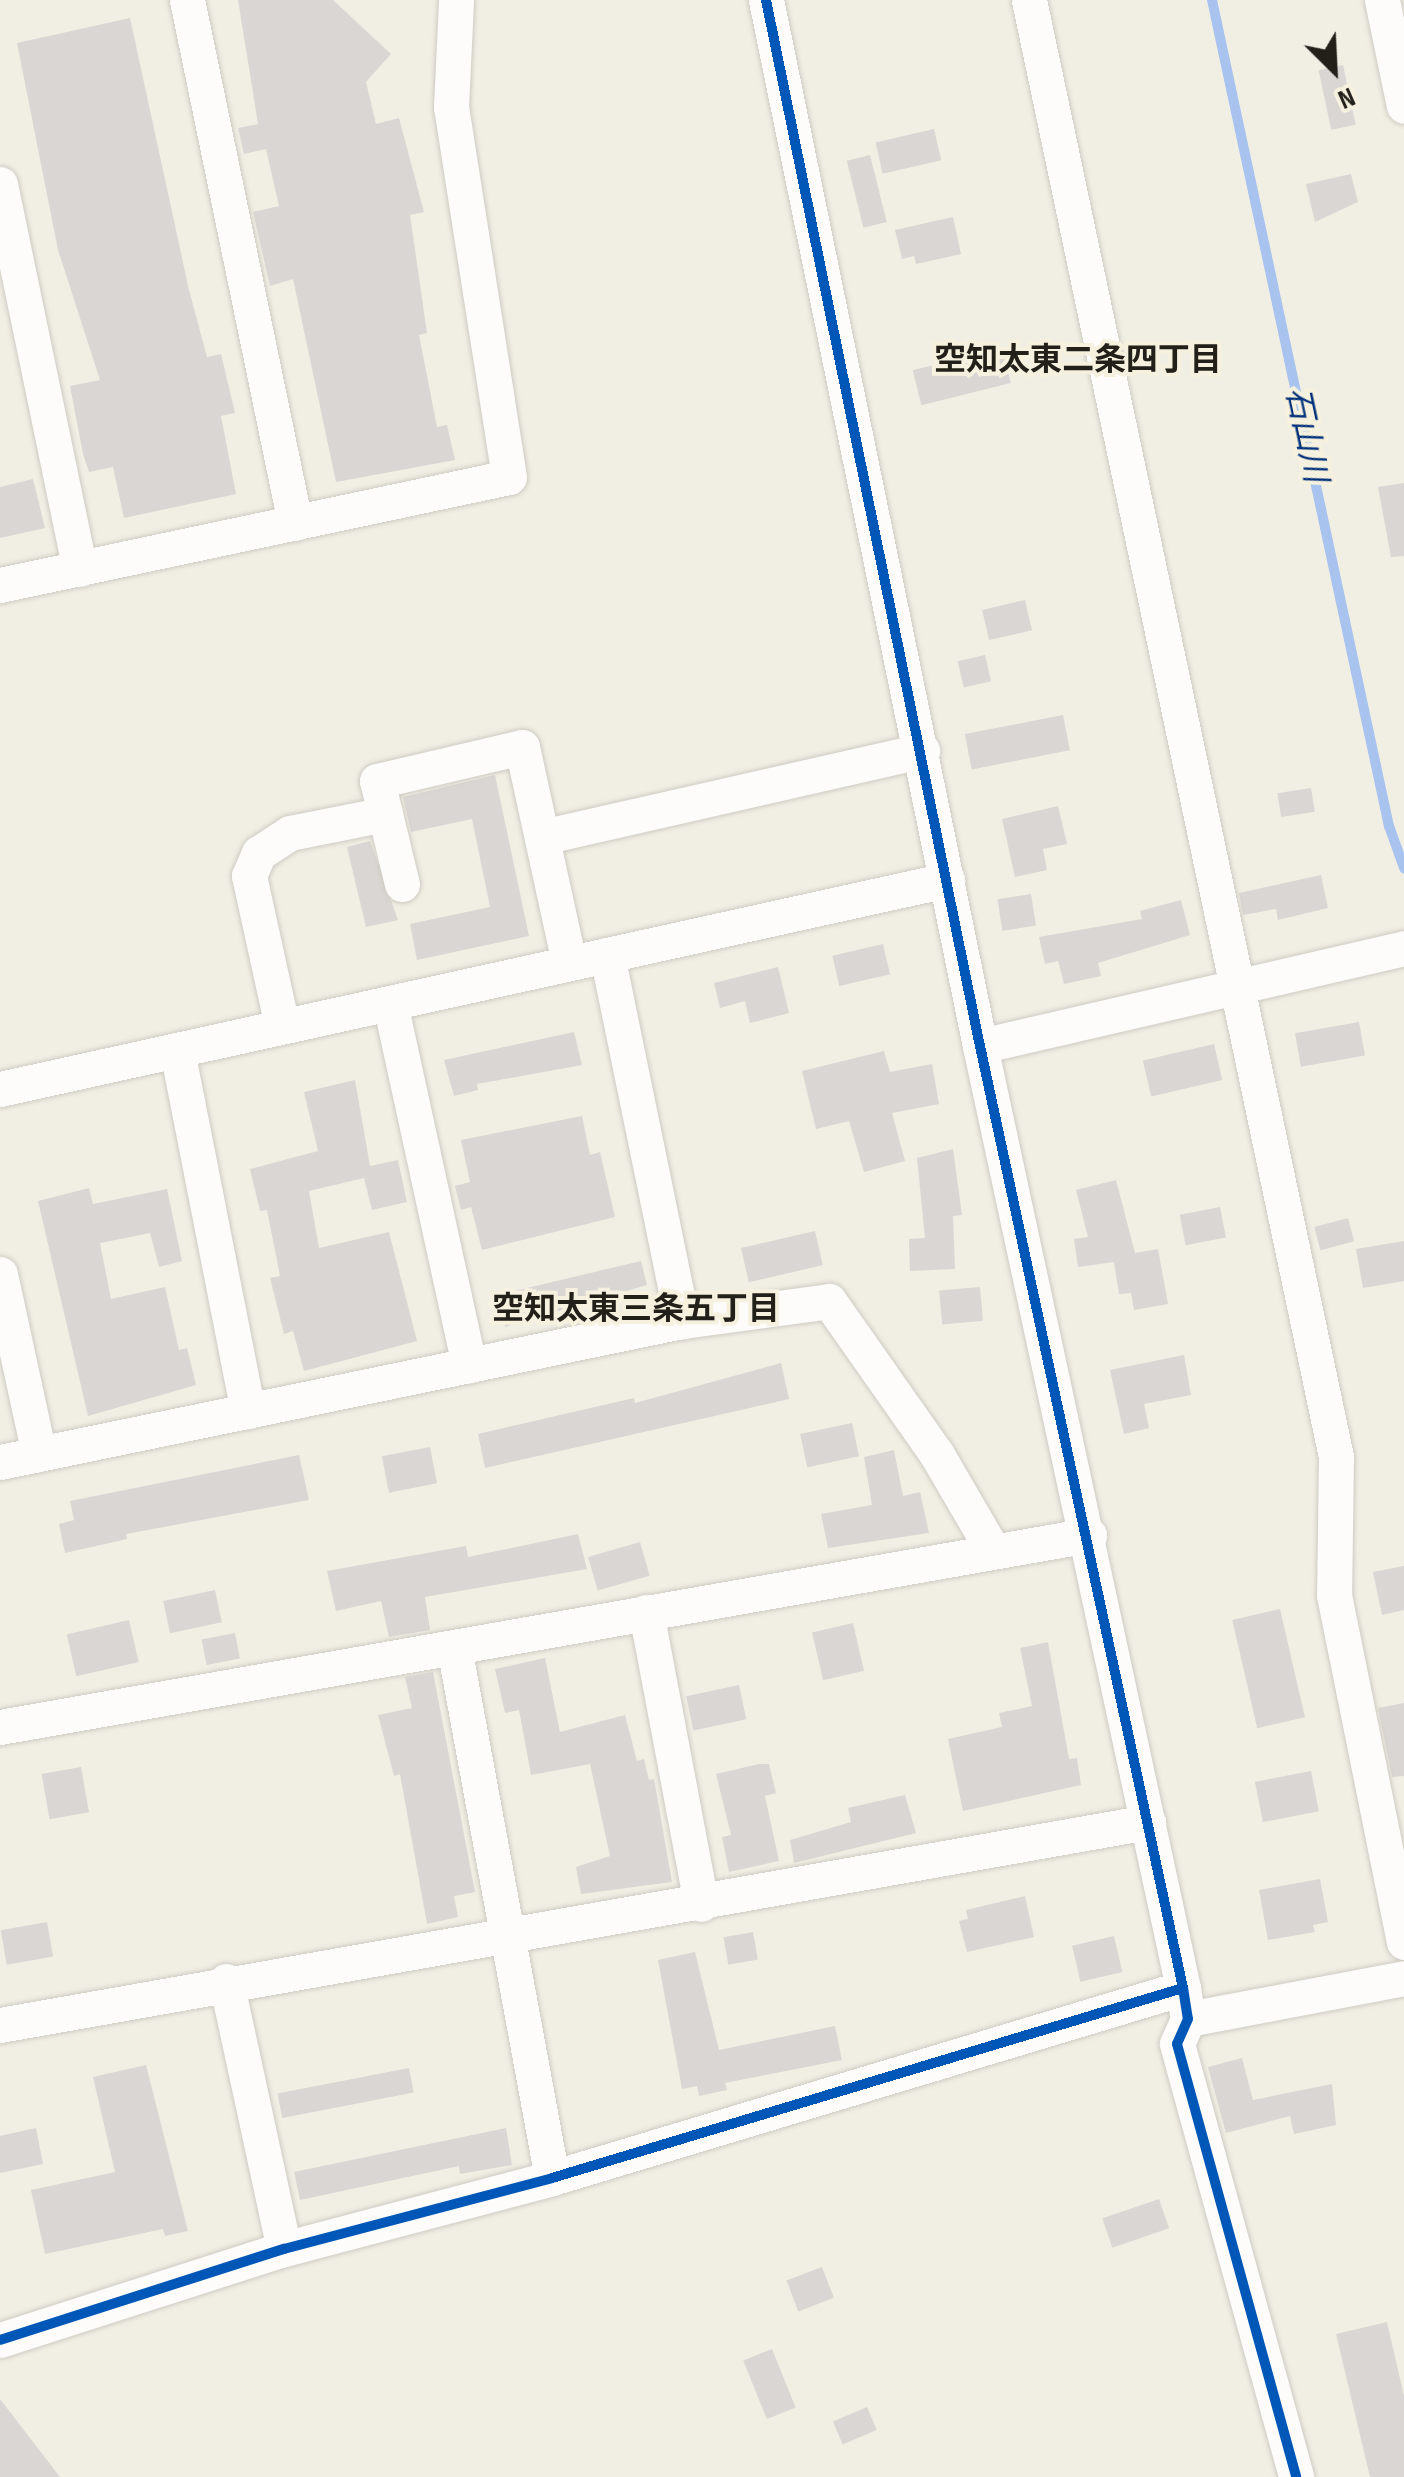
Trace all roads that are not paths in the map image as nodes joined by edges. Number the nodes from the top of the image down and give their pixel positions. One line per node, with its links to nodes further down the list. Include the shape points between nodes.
1 (187, 0): 8 (street)
2 (456, 0): 8 (street, via 451,107 508,477)
3 (766, 0): 11 (street)
4 (1029, 0): 19 (street)
5 (1382, 0): 6 (street)
6 (1404, 106)
7 (0, 184): 9 (street)
8 (295, 523): 9 (street)
9 (80, 569): 10 (street)
10 (0, 585)
11 (922, 751): 13 (street); 14 (street)
12 (385, 814): 13 (street, via 376,780 522,747); 15 (street); 21 (street, via 290,833 259,853 249,876)
13 (542, 837): 18 (street)
14 (947, 880): 17 (street); 22 (street)
15 (402, 884)
16 (1404, 948): 19 (street)
17 (607, 955): 18 (street); 26 (street)
18 (570, 963): 20 (street)
19 (1237, 984): 22 (street); 39 (street, via 1336,1457 1334,1594)
20 (390, 1003): 21 (street); 27 (street)
21 (282, 1026): 23 (street)
22 (980, 1046): 31 (street)
23 (176, 1050): 24 (street); 28 (street)
24 (0, 1088)
25 (0, 1274): 29 (street)
26 (682, 1321): 27 (street); 32 (street, via 829,1300 936,1453)
27 (469, 1365): 28 (street)
28 (248, 1411): 29 (street)
29 (39, 1454): 30 (street)
30 (0, 1462)
31 (1089, 1535): 32 (street); 36 (street)
32 (994, 1551): 33 (street)
33 (646, 1612): 34 (street); 37 (street)
34 (454, 1648): 35 (street); 38 (street)
35 (0, 1727)
36 (1148, 1822): 37 (street); 42 (street)
37 (701, 1904): 38 (street)
38 (508, 1940): 41 (street); 44 (street)
39 (1404, 1942)
40 (1404, 1978): 42 (street)
41 (226, 1981): 43 (street); 45 (street)
42 (1185, 2004): 44 (street); 47 (street, via 1176,2044)
43 (0, 2025)
44 (552, 2178): 45 (street)
45 (284, 2249): 46 (street)
46 (0, 2340)
47 (1296, 2477)

